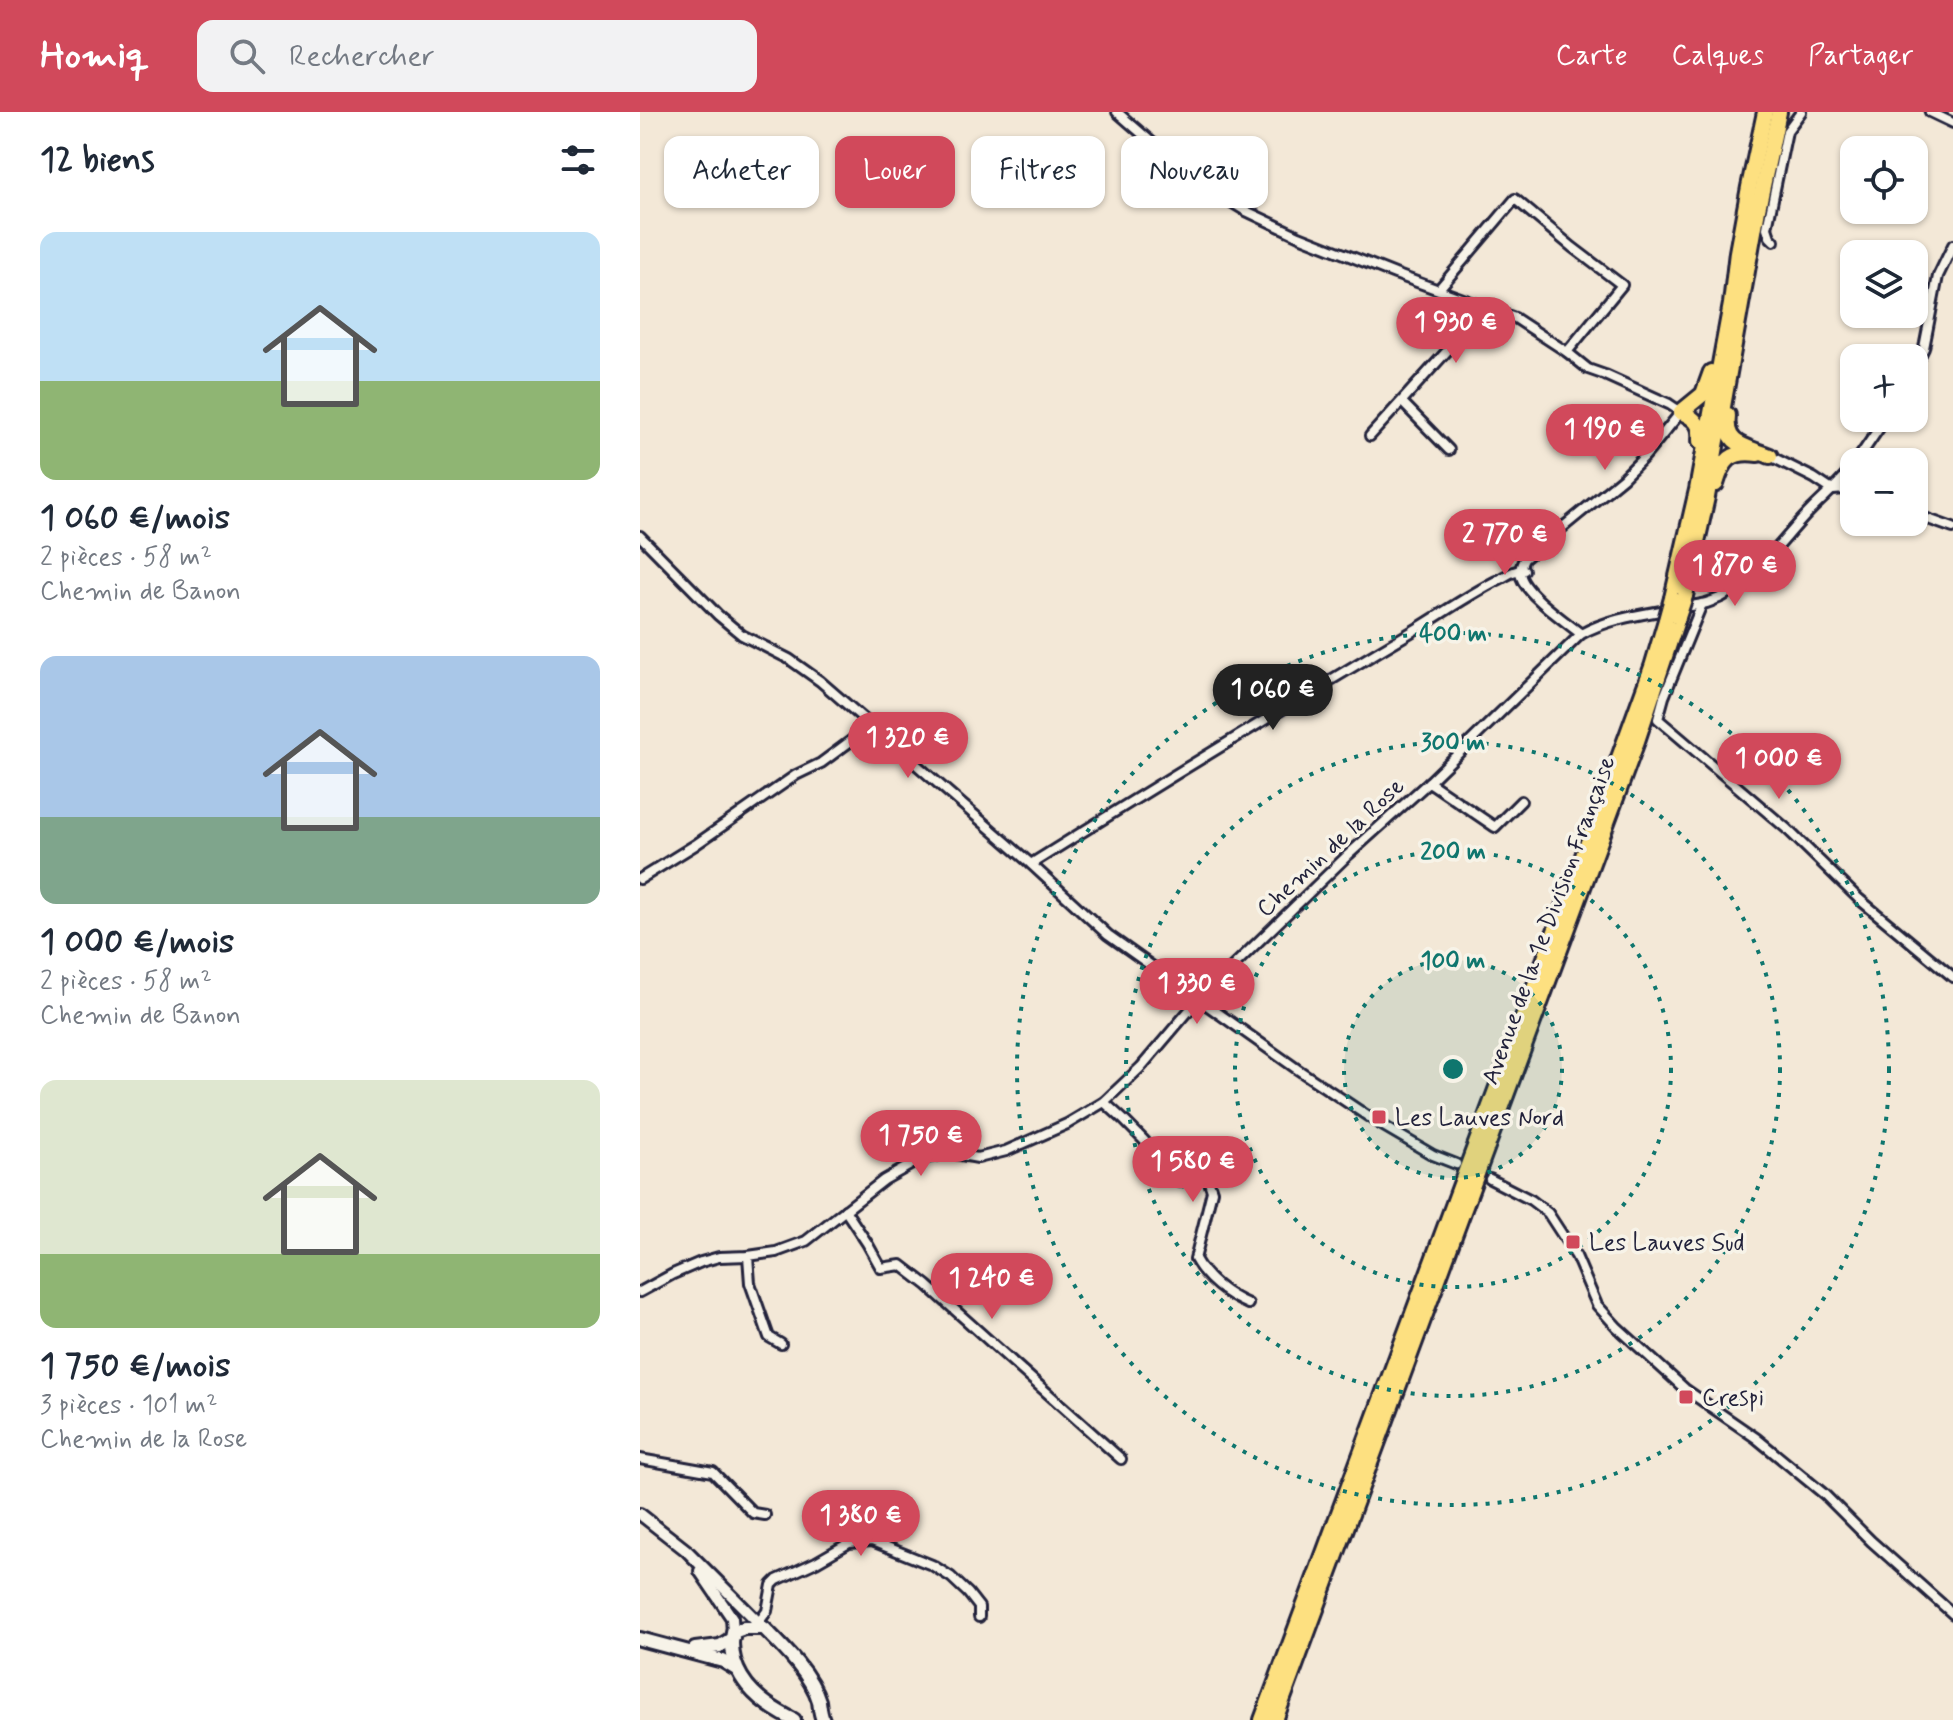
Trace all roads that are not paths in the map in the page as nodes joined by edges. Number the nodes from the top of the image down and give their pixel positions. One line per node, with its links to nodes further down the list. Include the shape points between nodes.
1 (1117, 112): 11 (street, via 1195,180 1246,211)
2 (1765, 112): 10 (highway, Avenue de la 1e Division Française)
3 (1779, 112): 7 (highway, Avenue de la 1e Division Française)
4 (1801, 112): 8 (street, via 1787,131 1767,228)
5 (1930, 112): 6 (street)
6 (1953, 123)
7 (1755, 227): 19 (highway, via 1727,432 1733,440); 26 (highway, Avenue de la 1e Division Française)
8 (1774, 241)
9 (1953, 245): 13 (street, via 1938,276)
10 (1737, 252): 16 (highway, via 1707,385); 28 (highway, Avenue de la 1e Division Française)
11 (1439, 289): 12 (street); 14 (street, via 1515,199 1622,285)
12 (1487, 307): 14 (street, via 1515,318); 15 (street)
13 (1925, 344)
14 (1567, 352): 16 (street, via 1588,369)
15 (1402, 402): 17 (street); 18 (street)
16 (1681, 412): 27 (street, via 1623,478 1524,559); 28 (highway, via 1696,421 1701,433)
17 (1370, 436)
18 (1449, 450)
19 (1770, 456): 22 (street); 26 (highway, via 1744,453 1723,464)
20 (1840, 481): 22 (street, Chemin de la Rose)
21 (1840, 489): 22 (street)
22 (1832, 490): 29 (street, Chemin de la Rose, via 1749,578 1733,592)
23 (1928, 519): 24 (street)
24 (1953, 528)
25 (640, 536): 32 (street, via 742,635 805,669)
26 (1692, 566): 28 (highway, Avenue de la 1e Division Française)
27 (1523, 575): 31 (street, via 1548,607); 35 (street, via 1513,570 1470,595)
28 (1675, 598): 30 (highway, Avenue de la 1e Division Française, bridge)
29 (1702, 604): 31 (street, Chemin de la Rose, via 1616,620); 37 (street, via 1658,719)
30 (1670, 619): 61 (highway, Avenue de la 1e Division Française); 62 (highway, Avenue de la 1e Division Française, via 1637,741)
31 (1581, 634): 33 (street, Chemin de la Rose)
32 (871, 726): 35 (street); 36 (street)
33 (1429, 782): 34 (street, via 1495,827); 38 (street, Chemin de la Rose)
34 (1521, 801)
35 (1031, 864): 38 (street, via 1108,935)
36 (640, 879)
37 (1953, 977)
38 (1198, 1000): 39 (street, Chemin de la Rose); 40 (street, via 1375,1121)
39 (1104, 1102): 42 (street, Chemin de la Rose, via 993,1155 950,1153 921,1159); 45 (street, via 1179,1182 1208,1179 1212,1191 1195,1259 1212,1281)
40 (1456, 1164)
41 (1490, 1179): 52 (street, via 1548,1213 1576,1256 1597,1305 1617,1327 1685,1389 1824,1494)
42 (845, 1210): 43 (street, Chemin de la Rose, via 806,1241); 48 (street, via 881,1268 901,1265 927,1285)
43 (748, 1256): 44 (street, Chemin de la Rose, via 701,1262); 46 (street, via 750,1283 769,1337)
44 (640, 1292)
45 (1248, 1304)
46 (781, 1344)
47 (640, 1459): 50 (street, via 713,1472 753,1513)
48 (1121, 1459)
49 (640, 1514): 51 (street)
50 (765, 1515)
51 (686, 1550): 54 (street); 55 (street, via 732,1618)
52 (1953, 1614)
53 (979, 1617): 54 (street, via 979,1607 951,1577 872,1541 849,1543 777,1580)
54 (762, 1625): 55 (main road); 59 (main road, via 812,1686)
55 (733, 1635): 57 (main road, via 720,1646); 58 (main road)
56 (640, 1639): 57 (main road)
57 (686, 1650): 58 (main road)
58 (736, 1669): 60 (main road, via 768,1706)
59 (820, 1717)
60 (794, 1720)
61 (1262, 1720)
62 (1275, 1720)

